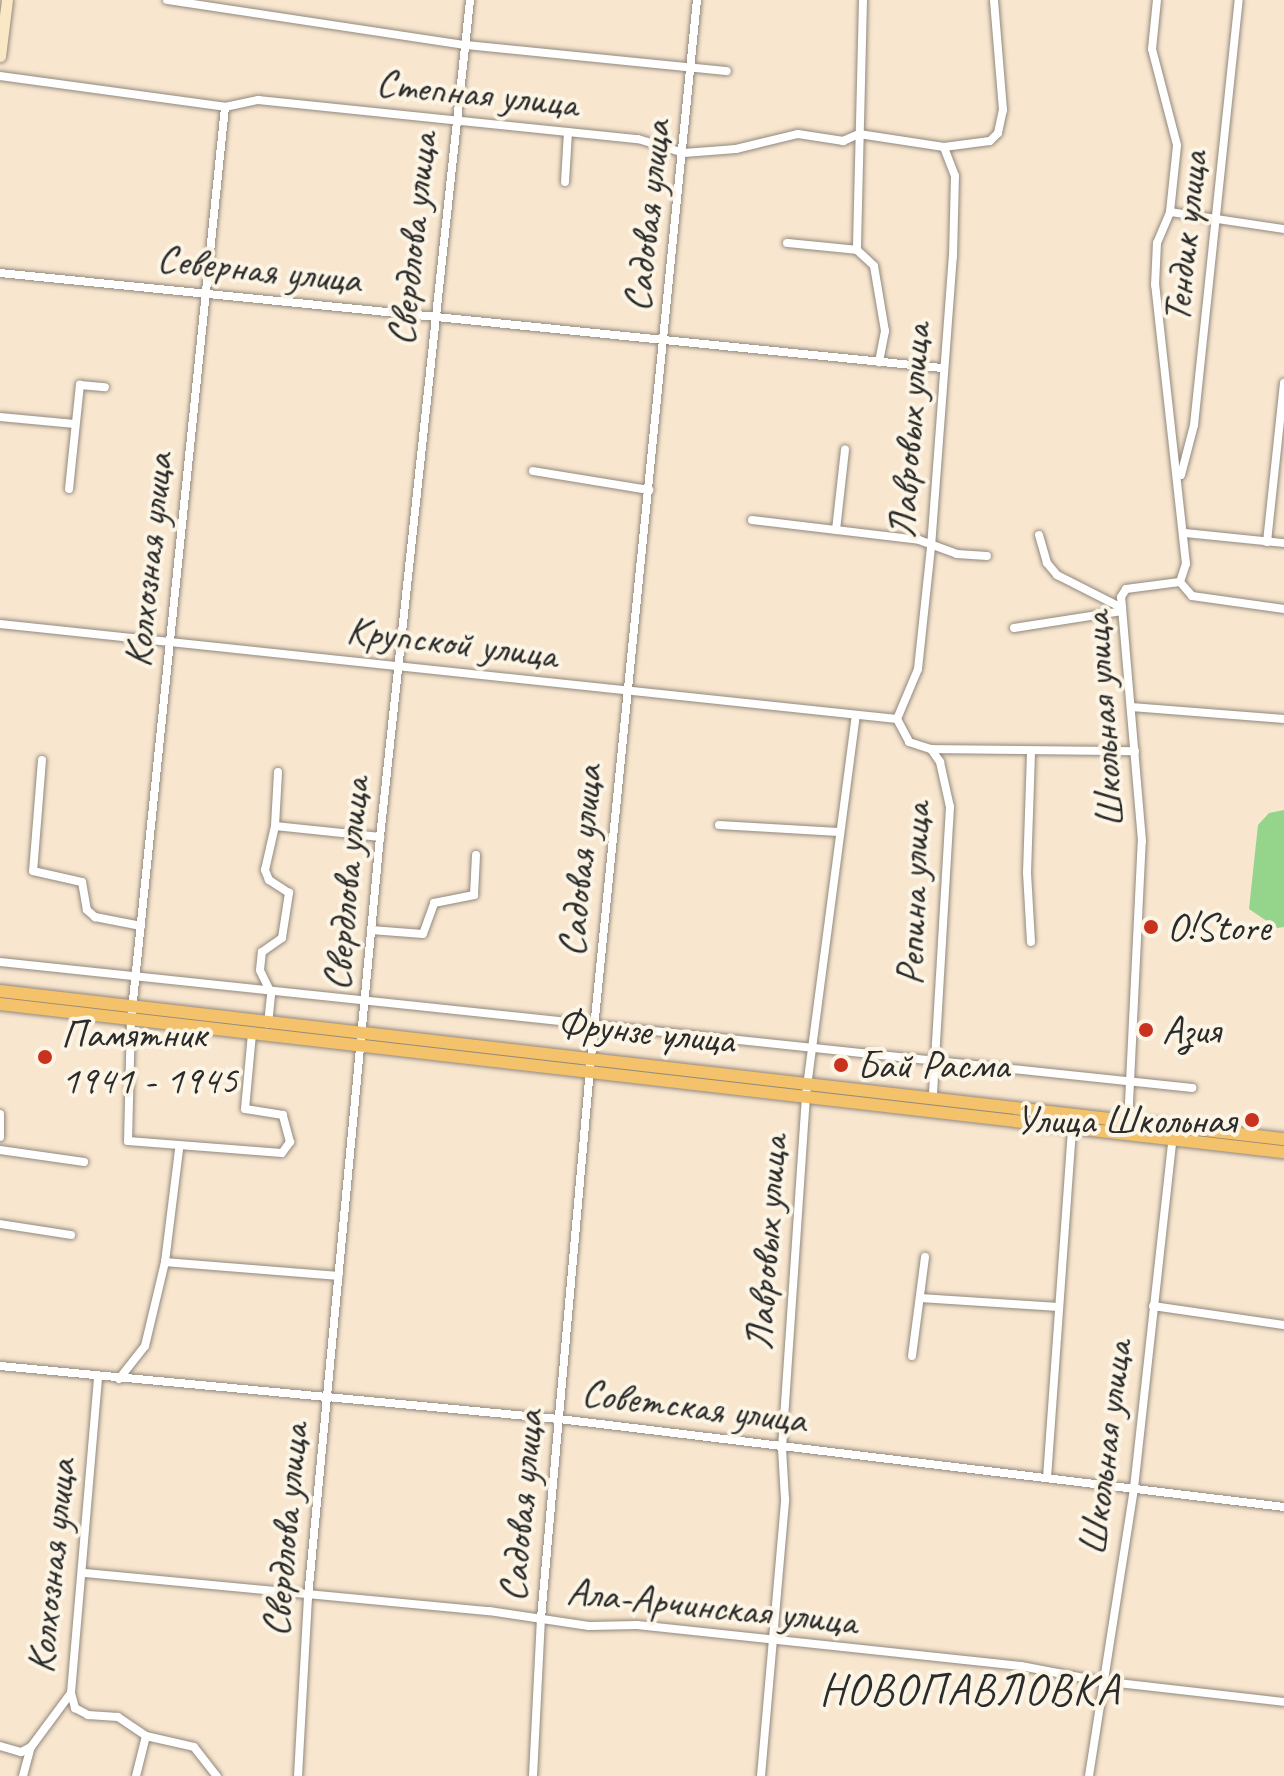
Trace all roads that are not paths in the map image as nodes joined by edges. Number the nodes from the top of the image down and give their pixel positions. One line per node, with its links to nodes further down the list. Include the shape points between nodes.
1 (7, 0): 10 (street)
2 (167, 0): 9 (street)
3 (470, 0): 9 (street, Свердлова улица)
4 (697, 0): 11 (street, Садовая улица)
5 (863, 0): 17 (street)
6 (994, 0): 18 (street, Степная улица, via 1003,110 998,133 990,141)
7 (1157, 0): 21 (street, via 1152,49 1177,145)
8 (1239, 0): 22 (street, Тендик улица)
9 (465, 45): 11 (street); 15 (street, Свердлова улица)
10 (0, 56)
11 (691, 69): 12 (street); 19 (street, Садовая улица)
12 (727, 71)
13 (0, 76): 14 (street, Степная улица)
14 (225, 107): 15 (street, Степная улица, via 258,100); 27 (street, Колхозная улица)
15 (455, 121): 16 (street, Степная улица); 28 (street, Свердлова улица)
16 (568, 132): 19 (street, Степная улица, via 638,139); 20 (street)
17 (859, 134): 18 (street, Степная улица); 19 (street, Степная улица, via 843,141 798,134 736,149); 25 (street)
18 (944, 147): 31 (street, Лавровых улица, via 955,176)
19 (684, 153): 29 (street, Садовая улица)
20 (565, 182)
21 (1170, 212): 22 (street); 38 (street, via 1157,243 1155,285)
22 (1218, 220): 23 (street); 38 (street, Тендик улица, via 1194,425)
23 (1284, 229)
24 (787, 243): 25 (street)
25 (857, 250): 30 (street, via 874,266 885,331)
26 (0, 273): 27 (street, Северная улица)
27 (205, 293): 28 (street, Северная улица); 54 (street, Колхозная улица)
28 (434, 317): 29 (street, Северная улица); 55 (street, Свердлова улица)
29 (665, 340): 30 (street, Северная улица); 40 (street, Садовая улица)
30 (879, 362): 31 (street, Северная улица)
31 (942, 368): 47 (street, Лавровых улица)
32 (1284, 383): 45 (street)
33 (105, 387): 35 (street, via 80,385)
34 (0, 417): 35 (street)
35 (75, 424): 39 (street)
36 (845, 450): 42 (street)
37 (533, 471): 40 (street)
38 (1180, 479): 43 (street)
39 (69, 489)
40 (649, 490): 56 (street, Садовая улица)
41 (752, 520): 42 (street)
42 (836, 530): 47 (street, via 919,540)
43 (1185, 533): 45 (street); 49 (street, via 1186,564)
44 (1039, 535): 51 (street, via 1047,563 1057,575)
45 (1267, 542): 46 (street)
46 (1284, 543)
47 (931, 547): 48 (street); 59 (street, Лавровых улица, via 918,669)
48 (987, 556)
49 (1180, 582): 50 (street, via 1192,596); 51 (street, Школьная улица, via 1126,589)
50 (1284, 609)
51 (1122, 610): 53 (street); 57 (street, Школьная улица)
52 (0, 624): 54 (street, Крупской улица)
53 (1014, 628)
54 (169, 642): 55 (street, Крупской улица); 71 (street, Колхозная улица)
55 (397, 663): 56 (street, Крупской улица); 69 (street, Свердлова улица)
56 (625, 692): 58 (street, Крупской улица); 81 (street, Садовая улица)
57 (1132, 707): 60 (street); 63 (street, Школьная улица)
58 (856, 715): 59 (street, Крупской улица); 68 (street, Лавровых улица)
59 (897, 719): 61 (street, Репина улица, via 909,742)
60 (1284, 719)
61 (931, 749): 62 (street); 86 (street, Репина улица, via 947,774 950,807)
62 (1031, 751): 63 (street); 73 (street, Школьная улица)
63 (1135, 751): 88 (street, Школьная улица, via 1142,841)
64 (42, 760): 71 (street, via 33,871 82,882 87,910 95,917)
65 (278, 772): 67 (street)
66 (719, 825): 68 (street)
67 (275, 826): 69 (street); 77 (street, via 265,870 269,880 289,893 282,938 262,952 260,970)
68 (839, 832): 85 (street, Лавровых улица)
69 (380, 837): 72 (street, Свердлова улица)
70 (476, 855): 72 (street, via 474,895 434,903 423,934)
71 (141, 926): 75 (street, Колхозная улица)
72 (371, 930): 79 (street, Свердлова улица)
73 (1031, 942)
74 (0, 962): 75 (street)
75 (135, 975): 77 (street); 80 (street, Колхозная улица)
76 (0, 991): 80 (main road, Фрунзе улица)
77 (271, 993): 79 (street); 82 (street)
78 (0, 1004): 80 (main road, Фрунзе улица)
79 (365, 1004): 81 (street); 84 (street, Свердлова улица)
80 (132, 1012): 82 (main road, Фрунзе улица); 83 (main road, Фрунзе улица); 99 (street, Колхозная улица, via 128,1141)
81 (594, 1027): 85 (street); 87 (street, Садовая улица)
82 (268, 1029): 83 (main road, Фрунзе улица); 84 (main road, Фрунзе улица)
83 (252, 1034): 99 (street, via 245,1109 283,1115 290,1142 282,1153 270,1155 248,1148)
84 (362, 1039): 87 (main road, Фрунзе улица); 107 (street, Свердлова улица)
85 (812, 1049): 86 (street); 89 (street, Лавровых улица)
86 (935, 1061): 88 (street); 91 (street, Репина улица)
87 (591, 1064): 89 (main road, Фрунзе улица); 117 (street, Садовая улица)
88 (1132, 1083): 90 (street); 93 (street, Школьная улица)
89 (807, 1088): 91 (main road, Фрунзе улица); 94 (main road, Фрунзе улица); 118 (street, Лавровых улица)
90 (1192, 1088)
91 (933, 1095): 93 (main road, Фрунзе улица)
92 (0, 1114): 96 (street)
93 (1129, 1119): 95 (main road, Фрунзе улица); 97 (street, Школьная улица)
94 (1072, 1126): 97 (main road, Фрунзе улица); 110 (street)
95 (1173, 1132): 97 (main road, Фрунзе улица); 98 (main road, Фрунзе улица); 101 (main road, Фрунзе улица); 109 (street, Школьная улица)
96 (2, 1133)
97 (1127, 1133)
98 (1284, 1139)
99 (179, 1149): 106 (street)
100 (0, 1150): 102 (street)
101 (1284, 1152)
102 (84, 1162)
103 (0, 1224): 104 (street)
104 (71, 1235)
105 (925, 1257): 108 (street)
106 (165, 1262): 107 (street); 115 (street, via 145,1346)
107 (338, 1276): 116 (street, Свердлова улица)
108 (920, 1298): 110 (street); 112 (street)
109 (1153, 1306): 111 (street); 120 (street, Школьная улица)
110 (1059, 1307): 119 (street)
111 (1284, 1325)
112 (912, 1356)
113 (0, 1366): 114 (street, Советская улица)
114 (98, 1378): 115 (street, Советская улица); 122 (street, Колхозная улица)
115 (119, 1379): 116 (street, Советская улица)
116 (326, 1396): 117 (street, Советская улица); 123 (street, Свердлова улица)
117 (559, 1419): 118 (street, Советская улица); 124 (street, Садовая улица)
118 (782, 1448): 119 (street, Советская улица); 125 (street, Лавровых улица, via 785,1499)
119 (1047, 1478): 120 (street, Советская улица)
120 (1134, 1488): 121 (street, Советская улица); 126 (street, Школьная улица, via 1119,1558 1115,1636)
121 (1284, 1507)
122 (85, 1573): 123 (street, Ала-Арчинская улица); 127 (street, Колхозная улица)
123 (308, 1597): 124 (street, Ала-Арчинская улица); 135 (street, Свердлова улица)
124 (541, 1618): 125 (street, Ала-Арчинская улица); 136 (street, Садовая улица)
125 (770, 1643): 126 (street, Ала-Арчинская улица, via 1021,1666); 137 (street, Лавровых улица)
126 (1100, 1681): 128 (street, Ала-Арчинская улица); 138 (street, Школьная улица)
127 (71, 1693): 129 (street, via 75,1708 88,1715 118,1717); 131 (street, Колхозная улица)
128 (1284, 1702)
129 (146, 1736): 133 (street); 134 (street, via 194,1747)
130 (0, 1746): 131 (street, via 21,1752)
131 (31, 1747): 132 (street)
132 (23, 1776)
133 (136, 1776)
134 (217, 1776)
135 (298, 1776)
136 (533, 1776)
137 (761, 1776)
138 (1089, 1776)

